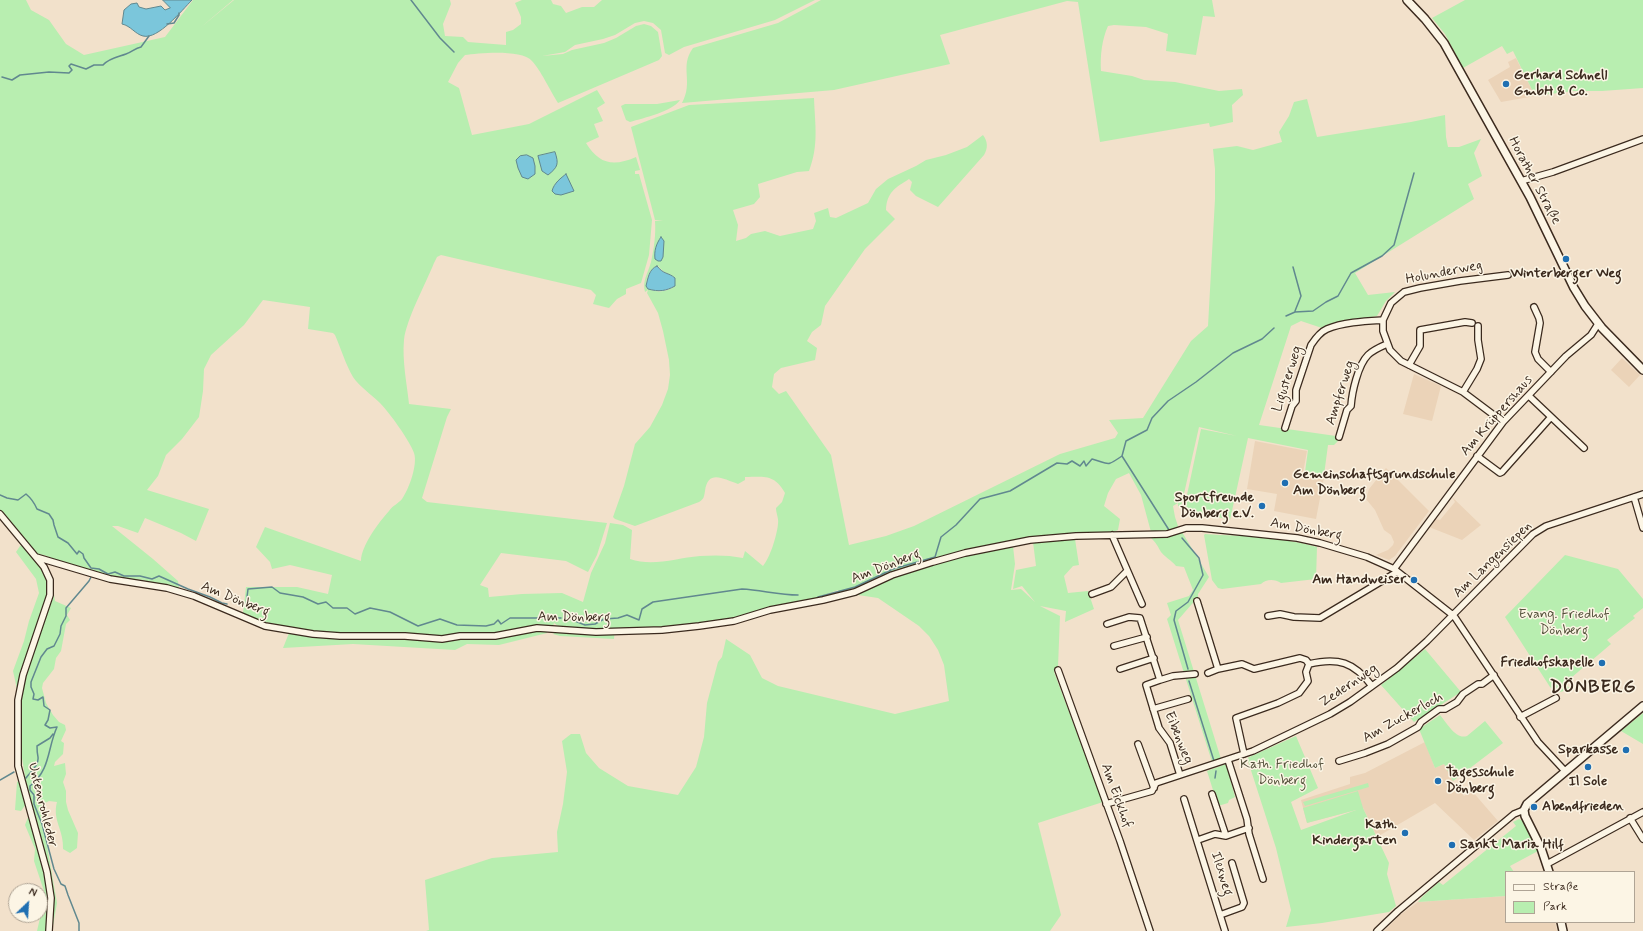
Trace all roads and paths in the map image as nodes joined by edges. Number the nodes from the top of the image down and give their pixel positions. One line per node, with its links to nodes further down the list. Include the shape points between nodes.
1 (1407, 0): 3 (main road, Horather Straße, via 1444,43)
2 (1643, 139): 3 (street)
3 (1521, 182): 8 (main road, Horather Straße, via 1574,288)
4 (1508, 275): 6 (street, Holunderweg, via 1460,280 1404,292 1391,303)
5 (1534, 307): 13 (street, via 1540,323 1535,352 1538,359)
6 (1383, 320): 10 (street); 18 (street, Ligusterweg, via 1336,326 1326,329 1315,338)
7 (1472, 324): 11 (street, via 1465,322 1420,330 1420,346)
8 (1598, 324): 12 (main road, Horather Straße); 13 (street, Am Krüppershaus, via 1591,335)
9 (1478, 326): 14 (street, via 1481,359)
10 (1387, 344): 11 (street, via 1394,356); 19 (street, Ampferweg, via 1371,352 1361,364 1352,395 1352,406 1347,410)
11 (1409, 365): 14 (street)
12 (1643, 370)
13 (1551, 372): 15 (street, Am Krüppershaus)
14 (1463, 392): 17 (street)
15 (1529, 396): 16 (street); 17 (street, Am Krüppershaus)
16 (1551, 417): 20 (street); 21 (street, via 1502,472 1495,470)
17 (1503, 422): 21 (street, Am Krüppershaus)
18 (1285, 428)
19 (1339, 437)
20 (1584, 448)
21 (1477, 456): 28 (street, Am Krüppershaus)
22 (1643, 494): 23 (street, Am Langensiepen)
23 (1634, 497): 25 (street); 34 (street, Am Langensiepen, via 1546,526 1533,534)
24 (0, 514): 27 (street, Untenrohleder)
25 (1643, 528)
26 (1112, 535): 27 (street, Am Dönberg, via 1030,540 965,552 898,573 855,592 727,622 662,630 596,632 537,628 495,636 442,639 340,636 265,626 194,596 168,588 110,579); 28 (street, Am Dönberg, via 1167,534 1186,528 1202,528 1288,537 1374,559); 29 (street)
27 (36, 557): 75 (street, Untenrohleder, via 50,580 50,595 19,688 18,766 52,898)
28 (1395, 570): 33 (street, via 1320,618 1280,614); 34 (street, Am Dönberg)
29 (1127, 571): 30 (street, via 1111,587); 32 (street)
30 (1092, 594)
31 (1197, 601): 41 (street)
32 (1142, 604)
33 (1268, 616)
34 (1454, 616): 45 (street, Am Dönberg); 47 (street, Zedernweg, via 1397,668)
35 (1107, 624): 36 (street, via 1129,617 1140,618)
36 (1147, 636): 37 (street); 38 (street)
37 (1114, 646)
38 (1154, 658): 40 (street); 46 (street)
39 (1309, 664): 41 (street, via 1300,658 1254,669 1242,664); 47 (street, via 1329,660 1348,664 1365,676); 54 (street, via 1306,672 1308,681 1302,691 1278,703 1236,718)
40 (1120, 669)
41 (1218, 669): 43 (street)
42 (1058, 670): 62 (street, Am Eickhof)
43 (1208, 673)
44 (1195, 674): 46 (street, Eibenweg)
45 (1494, 675): 52 (street, Am Dönberg); 56 (street, Am Zuckerloch, via 1463,694 1457,702 1445,709 1439,709 1418,727 1388,744)
46 (1160, 680): 51 (street, Eibenweg, via 1146,685)
47 (1372, 686): 54 (street, Zedernweg, via 1330,714)
48 (1556, 698): 52 (street)
49 (1188, 699): 51 (street, Eibenweg)
50 (1643, 706): 57 (main road)
51 (1153, 709): 58 (street, Eibenweg, via 1159,728 1170,743)
52 (1520, 717): 57 (street, Am Dönberg, via 1538,742)
53 (1138, 744): 59 (street)
54 (1244, 754): 55 (street, Zedernweg)
55 (1228, 760): 58 (street, Zedernweg); 66 (street)
56 (1339, 761)
57 (1565, 771): 63 (main road, via 1527,804)
58 (1180, 775): 59 (street, Zedernweg, via 1156,783)
59 (1154, 788): 62 (street, Zedernweg, via 1152,791)
60 (1212, 794): 67 (street, Ilexweg)
61 (1184, 799): 69 (street, Ilexweg)
62 (1106, 804): 76 (street, Am Eickhof)
63 (1524, 810): 71 (main road); 78 (street, via 1514,814)
64 (1643, 812): 65 (street)
65 (1630, 818): 68 (street); 71 (street)
66 (1249, 828): 67 (street, Ilexweg); 73 (street)
67 (1226, 836): 69 (street, Ilexweg, via 1215,834)
68 (1643, 839)
69 (1198, 840): 74 (street, Ilexweg)
70 (1232, 863): 74 (street, Ilexweg, via 1244,903 1242,907)
71 (1547, 864): 72 (main road)
72 (1549, 871)
73 (1263, 879)
74 (1220, 915): 77 (street, Ilexweg)
75 (49, 931)
76 (1150, 931)
77 (1225, 931)
78 (1377, 931)

